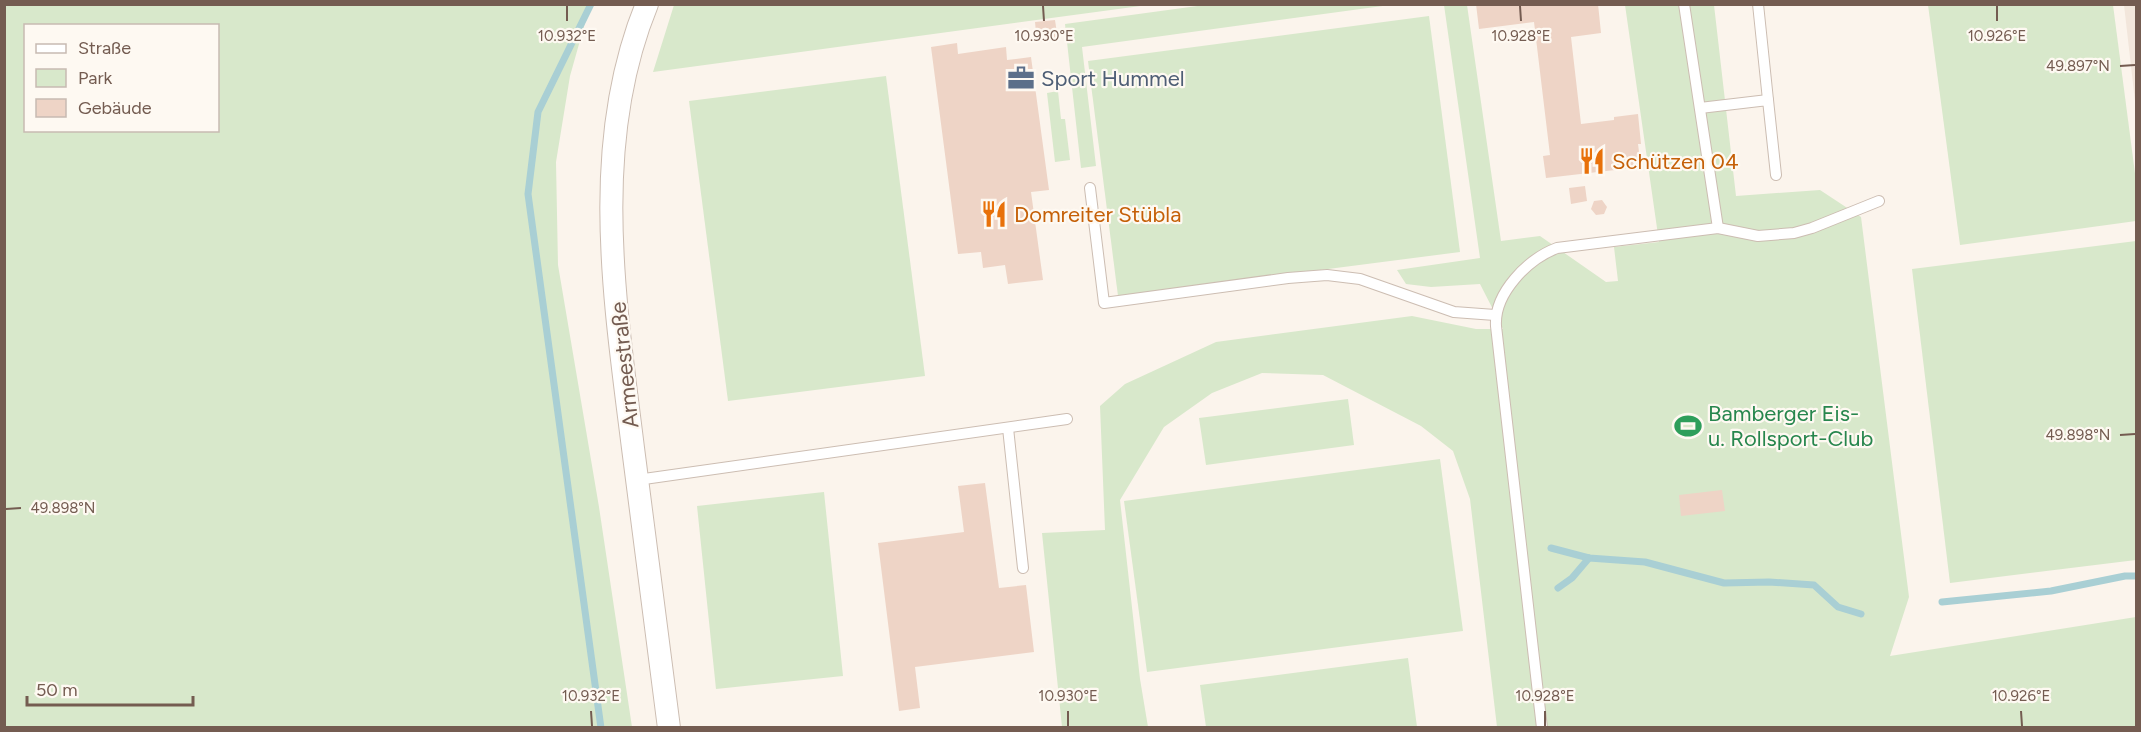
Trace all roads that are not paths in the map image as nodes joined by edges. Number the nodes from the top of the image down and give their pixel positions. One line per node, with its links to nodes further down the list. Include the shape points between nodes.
1 (647, 4): 13 (street, Armeestraße, via 621,89 612,213 618,324)
2 (1684, 4): 5 (lane)
3 (1758, 4): 4 (lane)
4 (1768, 100): 5 (lane); 6 (lane)
5 (1700, 108): 9 (lane)
6 (1776, 175)
7 (1090, 188): 10 (lane, via 1104,303 1327,275 1360,279 1454,312)
8 (1879, 201): 9 (lane, via 1794,233 1758,236)
9 (1718, 228): 10 (lane, via 1548,251 1505,290)
10 (1495, 315): 16 (lane)
11 (1068, 419): 12 (lane)
12 (1008, 428): 13 (lane); 14 (lane)
13 (637, 480): 15 (street, Armeestraße)
14 (1023, 568)
15 (669, 728)
16 (1542, 728)

